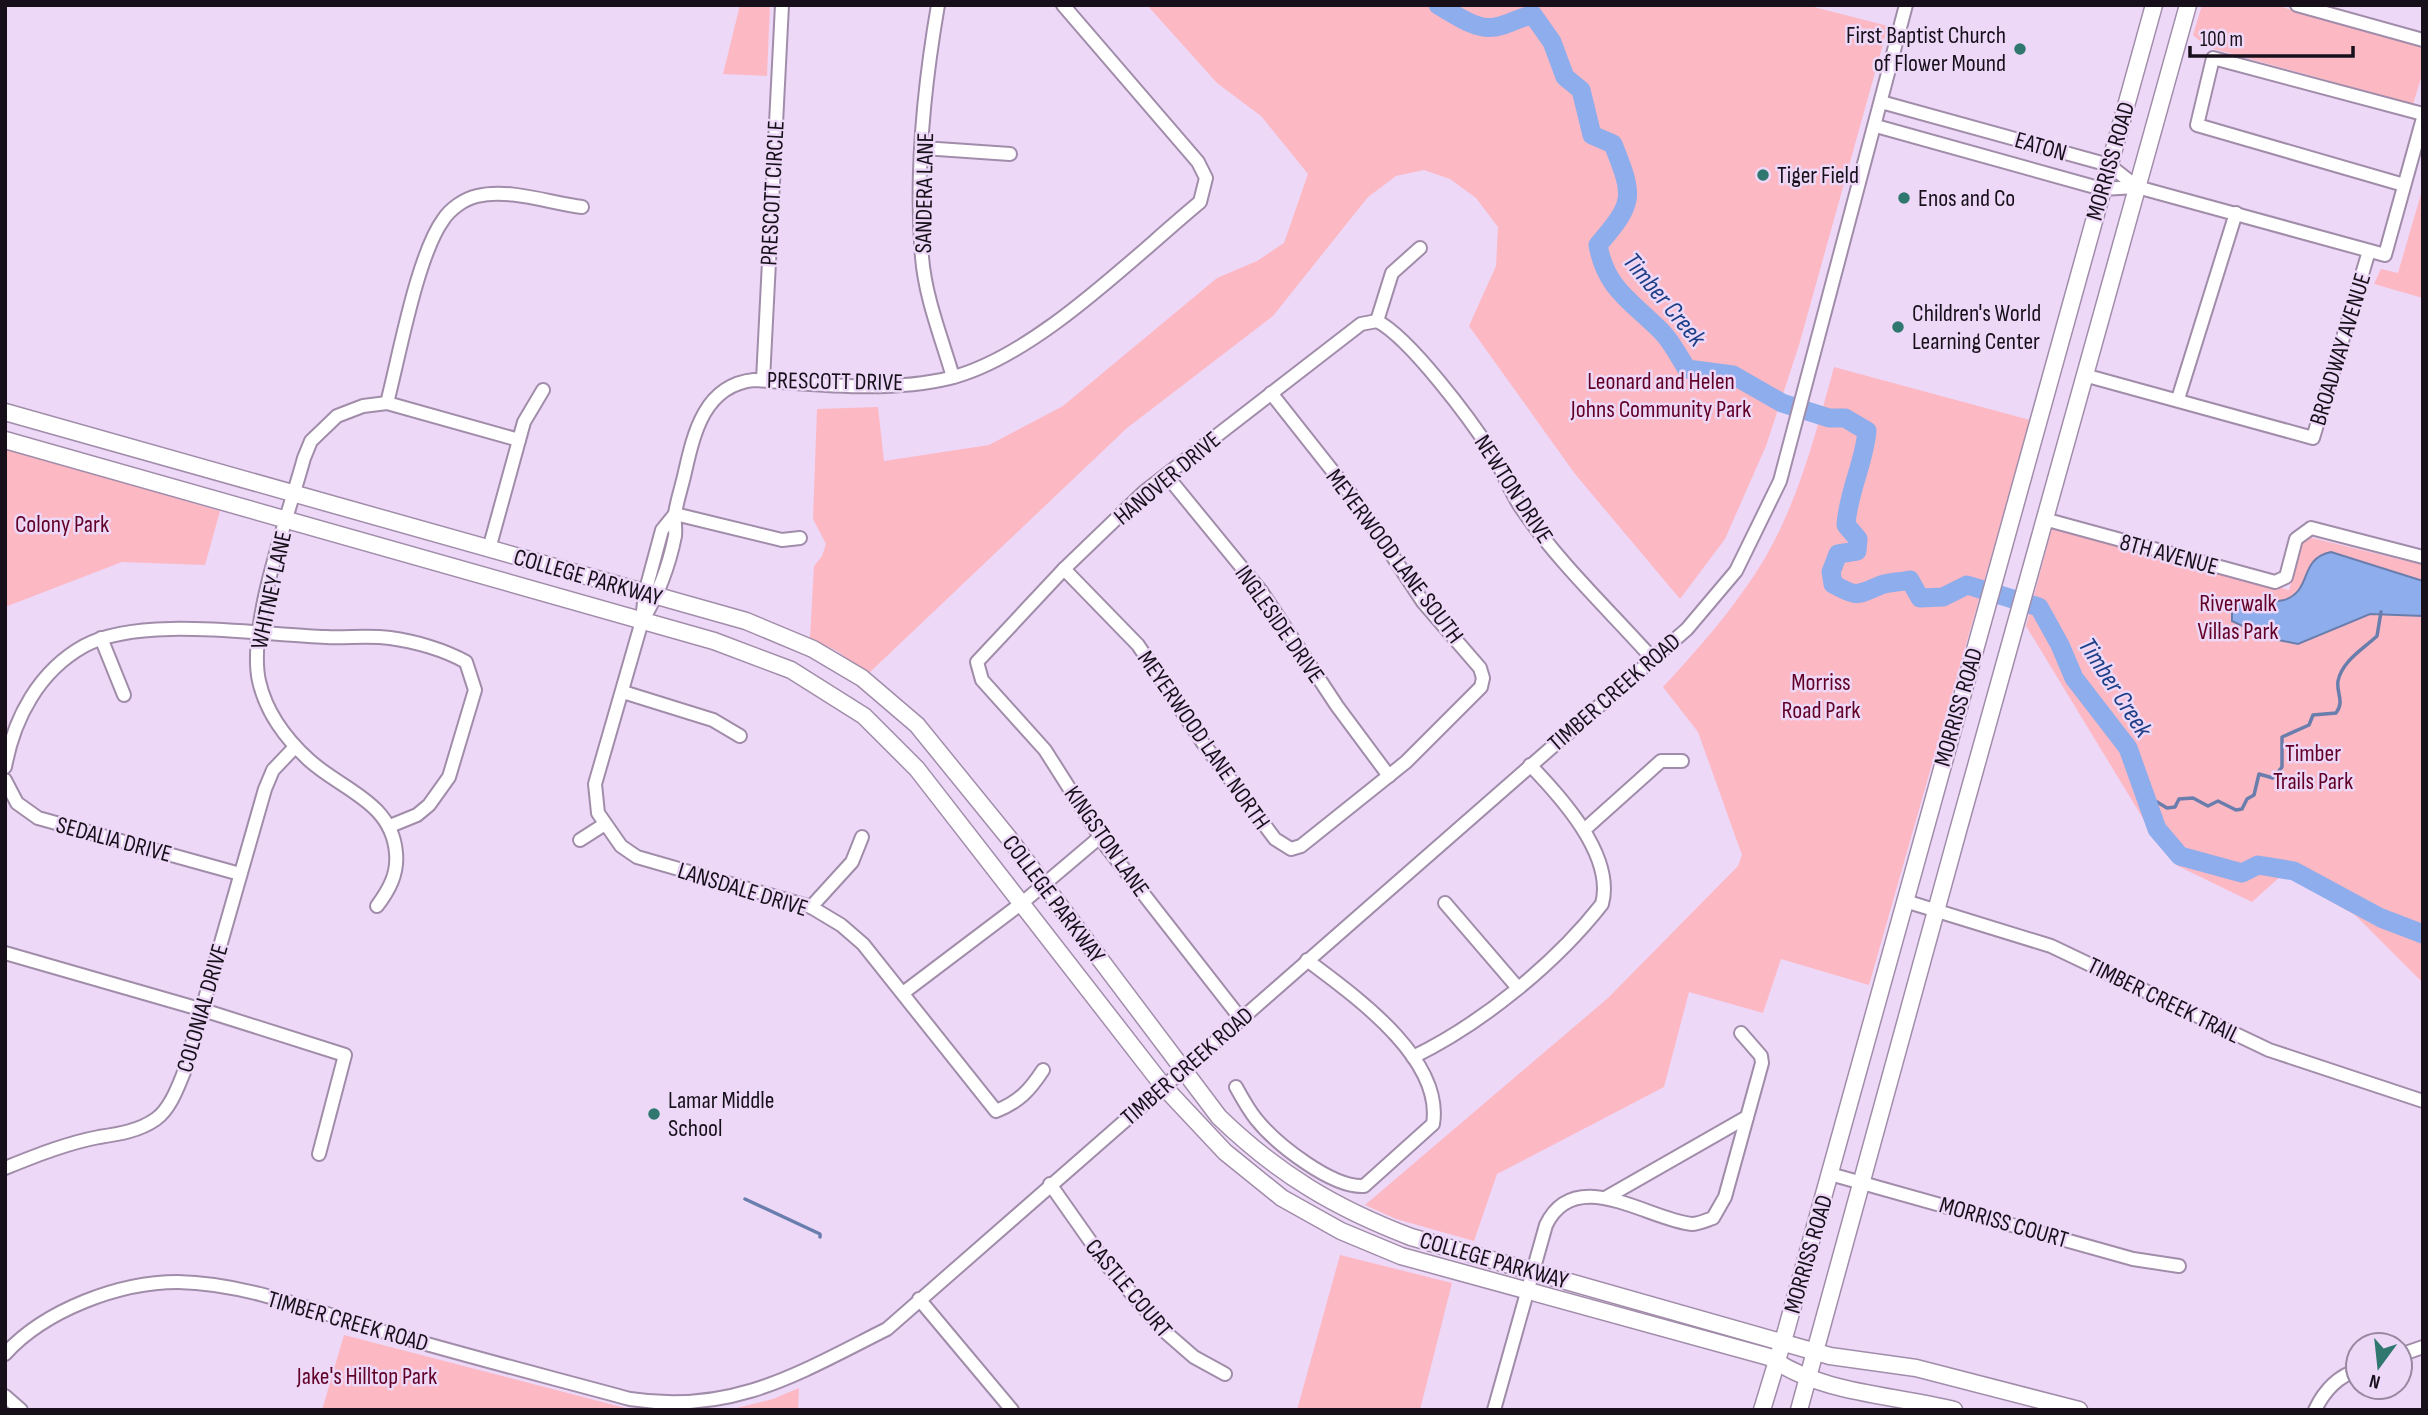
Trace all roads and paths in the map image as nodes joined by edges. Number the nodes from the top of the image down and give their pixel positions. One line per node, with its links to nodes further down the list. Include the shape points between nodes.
1 (782, 5): 25 (street, PRESCOTT CIRCLE)
2 (938, 5): 12 (street, SANDERA LANE)
3 (1063, 5): 24 (street, PRESCOTT DRIVE, via 1201,168 1206,178 1200,202 1044,332 1003,357)
4 (1906, 5): 9 (street, TIMBER CREEK ROAD)
5 (2154, 5): 14 (main road, MORRISS ROAD)
6 (2188, 5): 16 (main road, MORRISS ROAD)
7 (2297, 5): 8 (street)
8 (2423, 40)
9 (1881, 103): 11 (street, TIMBER CREEK ROAD); 14 (street, EATON)
10 (2423, 116): 15 (street, BROADWAY AVENUE); 15 (street, via 2213,58 2197,125)
11 (1876, 126): 17 (street, EATON); 48 (street, TIMBER CREEK ROAD, via 1775,495 1736,571 1687,629)
12 (923, 148): 13 (street); 24 (street, SANDERA LANE, via 922,258)
13 (1010, 154)
14 (2109, 165): 16 (street, EATON); 17 (main road, MORRISS ROAD)
15 (2404, 185): 21 (street, BROADWAY AVENUE, via 2385,255)
16 (2137, 187): 17 (street, EATON); 19 (street); 23 (main road, MORRISS ROAD)
17 (2102, 190): 67 (main road, MORRISS ROAD)
18 (582, 207): 29 (street, via 495,193 475,196 442,220 427,252)
19 (2236, 213): 21 (street); 28 (street)
20 (1420, 248): 22 (street, via 1392,272)
21 (2370, 251): 28 (street, BROADWAY AVENUE, via 2313,438)
22 (1377, 321): 27 (street, HANOVER DRIVE, via 1361,324); 48 (street, NEWTON DRIVE, via 1399,336 1465,415 1545,540)
23 (2084, 375): 28 (street); 38 (main road, MORRISS ROAD)
24 (953, 377): 25 (street, PRESCOTT DRIVE, via 875,386)
25 (763, 380): 37 (street, PRESCOTT DRIVE, via 744,381 705,408 694,433)
26 (543, 390): 32 (street)
27 (1271, 393): 35 (street, HANOVER DRIVE); 57 (street, MEYERWOOD LANE SOUTH, via 1357,502 1423,602 1480,668 1481,687)
28 (2178, 400)
29 (387, 403): 32 (street, WHITNEY LANE); 36 (street, WHITNEY LANE, via 344,413 320,431 311,441)
30 (6, 415): 33 (main road, COLLEGE PARKWAY)
31 (5, 440): 34 (main road, COLLEGE PARKWAY)
32 (519, 440): 41 (street)
33 (108, 442): 34 (main road); 36 (main road, COLLEGE PARKWAY)
34 (99, 468): 39 (main road, COLLEGE PARKWAY)
35 (1167, 476): 43 (street, HANOVER DRIVE, via 1144,492); 57 (street, INGLESIDE DRIVE, via 1261,590)
36 (293, 495): 39 (street, WHITNEY LANE); 41 (main road, COLLEGE PARKWAY)
37 (675, 514): 40 (street, via 782,540); 44 (street, PRESCOTT DRIVE, via 676,534)
38 (2044, 519): 42 (street, 8TH AVENUE, via 2275,582 2286,577 2296,539 2311,528); 72 (main road, MORRISS ROAD)
39 (285, 521): 45 (main road, COLLEGE PARKWAY); 46 (street, WHITNEY LANE)
40 (800, 538)
41 (489, 549): 44 (main road, COLLEGE PARKWAY)
42 (2423, 557)
43 (1064, 569): 49 (street, HANOVER DRIVE); 57 (street, MEYERWOOD LANE NORTH, via 1138,645 1275,839 1291,849 1301,846)
44 (651, 594): 45 (street, PRESCOTT DRIVE); 66 (main road, COLLEGE PARKWAY, via 772,631 862,678 917,725)
45 (642, 621): 50 (street, LANSDALE DRIVE); 68 (main road, COLLEGE PARKWAY, via 760,656 864,716 917,769)
46 (258, 632): 47 (street, via 129,631); 53 (street, WHITNEY LANE, via 258,679 264,700); 60 (street, via 390,638 454,654 466,662 475,690 449,776 429,805)
47 (100, 638): 51 (street); 56 (street, via 61,662 32,693 21,711)
48 (1652, 658): 55 (street, TIMBER CREEK ROAD)
49 (977, 662): 63 (street, KINGSTON LANE, via 982,680 1045,750)
50 (623, 692): 52 (street, via 713,720); 59 (street, LANSDALE DRIVE, via 595,784 596,805)
51 (124, 695)
52 (740, 736)
53 (295, 747): 60 (street, WHITNEY LANE, via 370,802); 65 (street, COLONIAL DRIVE, via 273,771 265,789)
54 (1682, 761): 61 (street, via 1661,761)
55 (1530, 765): 61 (street); 74 (street, TIMBER CREEK ROAD)
56 (5, 767)
57 (1389, 776)
58 (5, 780): 65 (street, SEDALIA DRIVE, via 17,803 38,818)
59 (605, 824): 64 (street); 71 (street, LANSDALE DRIVE, via 621,846 637,857)
60 (390, 826): 70 (street, via 395,870 391,887)
61 (1584, 830): 75 (street, via 1606,890 1602,904)
62 (862, 837): 71 (street, via 852,862)
63 (1100, 837): 66 (street); 78 (street, KINGSTON LANE)
64 (580, 841)
65 (240, 874): 77 (street, COLONIAL DRIVE)
66 (1043, 884): 68 (street); 82 (main road, COLLEGE PARKWAY)
67 (1905, 901): 72 (street, TIMBER CREEK TRAIL); 89 (main road, MORRISS ROAD)
68 (1023, 903): 76 (street); 83 (main road, COLLEGE PARKWAY)
69 (1445, 904): 75 (street)
70 (377, 906)
71 (811, 907): 76 (street, LANSDALE DRIVE, via 863,944)
72 (1937, 910): 85 (street, TIMBER CREEK TRAIL, via 2051,946 2269,1050); 90 (main road, MORRISS ROAD)
73 (5, 953): 77 (street)
74 (1307, 960): 78 (street, TIMBER CREEK ROAD); 80 (street, via 1375,1013)
75 (1518, 988): 80 (street)
76 (903, 993): 81 (street, LANSDALE DRIVE, via 996,1111 1022,1098)
77 (202, 1010): 87 (street, via 345,1055); 88 (street, COLONIAL DRIVE, via 180,1082 156,1119 115,1136 99,1137)
78 (1241, 1019): 82 (street, TIMBER CREEK ROAD)
79 (1741, 1033): 86 (street, via 1762,1060)
80 (1413, 1057): 84 (street, via 1435,1112 1433,1124 1364,1186 1351,1187 1286,1147 1257,1120)
81 (1043, 1070)
82 (1183, 1070): 83 (street, TIMBER CREEK ROAD); 94 (main road, COLLEGE PARKWAY, via 1219,1117 1255,1152 1354,1215 1411,1237)
83 (1164, 1087): 91 (street, TIMBER CREEK ROAD); 95 (main road, COLLEGE PARKWAY, via 1245,1168 1282,1198 1340,1231 1401,1256)
84 (1236, 1087)
85 (2423, 1101)
86 (1746, 1117): 92 (street); 92 (street, via 1725,1197 1713,1218 1691,1223)
87 (319, 1154)
88 (5, 1168)
89 (1830, 1174): 90 (street, MORRISS COURT); 97 (main road, MORRISS ROAD)
90 (1859, 1181): 93 (street, MORRISS COURT, via 2133,1259); 98 (main road, MORRISS ROAD)
91 (1050, 1184): 96 (street, TIMBER CREEK ROAD); 101 (street, CASTLE COURT, via 1090,1244 1163,1330 1188,1353)
92 (1607, 1197): 94 (street, via 1578,1199 1560,1207 1546,1225)
93 (2179, 1266)
94 (1534, 1271): 95 (street); 97 (main road, COLLEGE PARKWAY)
95 (1529, 1292): 100 (main road, COLLEGE PARKWAY); 107 (street)
96 (919, 1299): 99 (street, TIMBER CREEK ROAD, via 887,1329 787,1379 728,1400 688,1405 630,1399 284,1300 180,1282 144,1285 94,1298 56,1316); 106 (street)
97 (1783, 1341): 98 (main road, COLLEGE PARKWAY); 100 (main road, MORRISS ROAD)
98 (1814, 1351): 103 (main road, MORRISS ROAD); 111 (main road, COLLEGE PARKWAY, via 1870,1364 1916,1367)
99 (5, 1354)
100 (1776, 1362): 103 (main road, COLLEGE PARKWAY); 108 (main road, MORRISS ROAD)
101 (1225, 1374)
102 (2344, 1377): 112 (street, via 2327,1390)
103 (1808, 1378): 109 (main road, MORRISS ROAD); 110 (main road, COLLEGE PARKWAY)
104 (5, 1396): 105 (street)
105 (21, 1410)
106 (1012, 1410)
107 (1494, 1410)
108 (1762, 1410)
109 (1799, 1410)
110 (1954, 1410)
111 (2079, 1410)
112 (2315, 1410)

